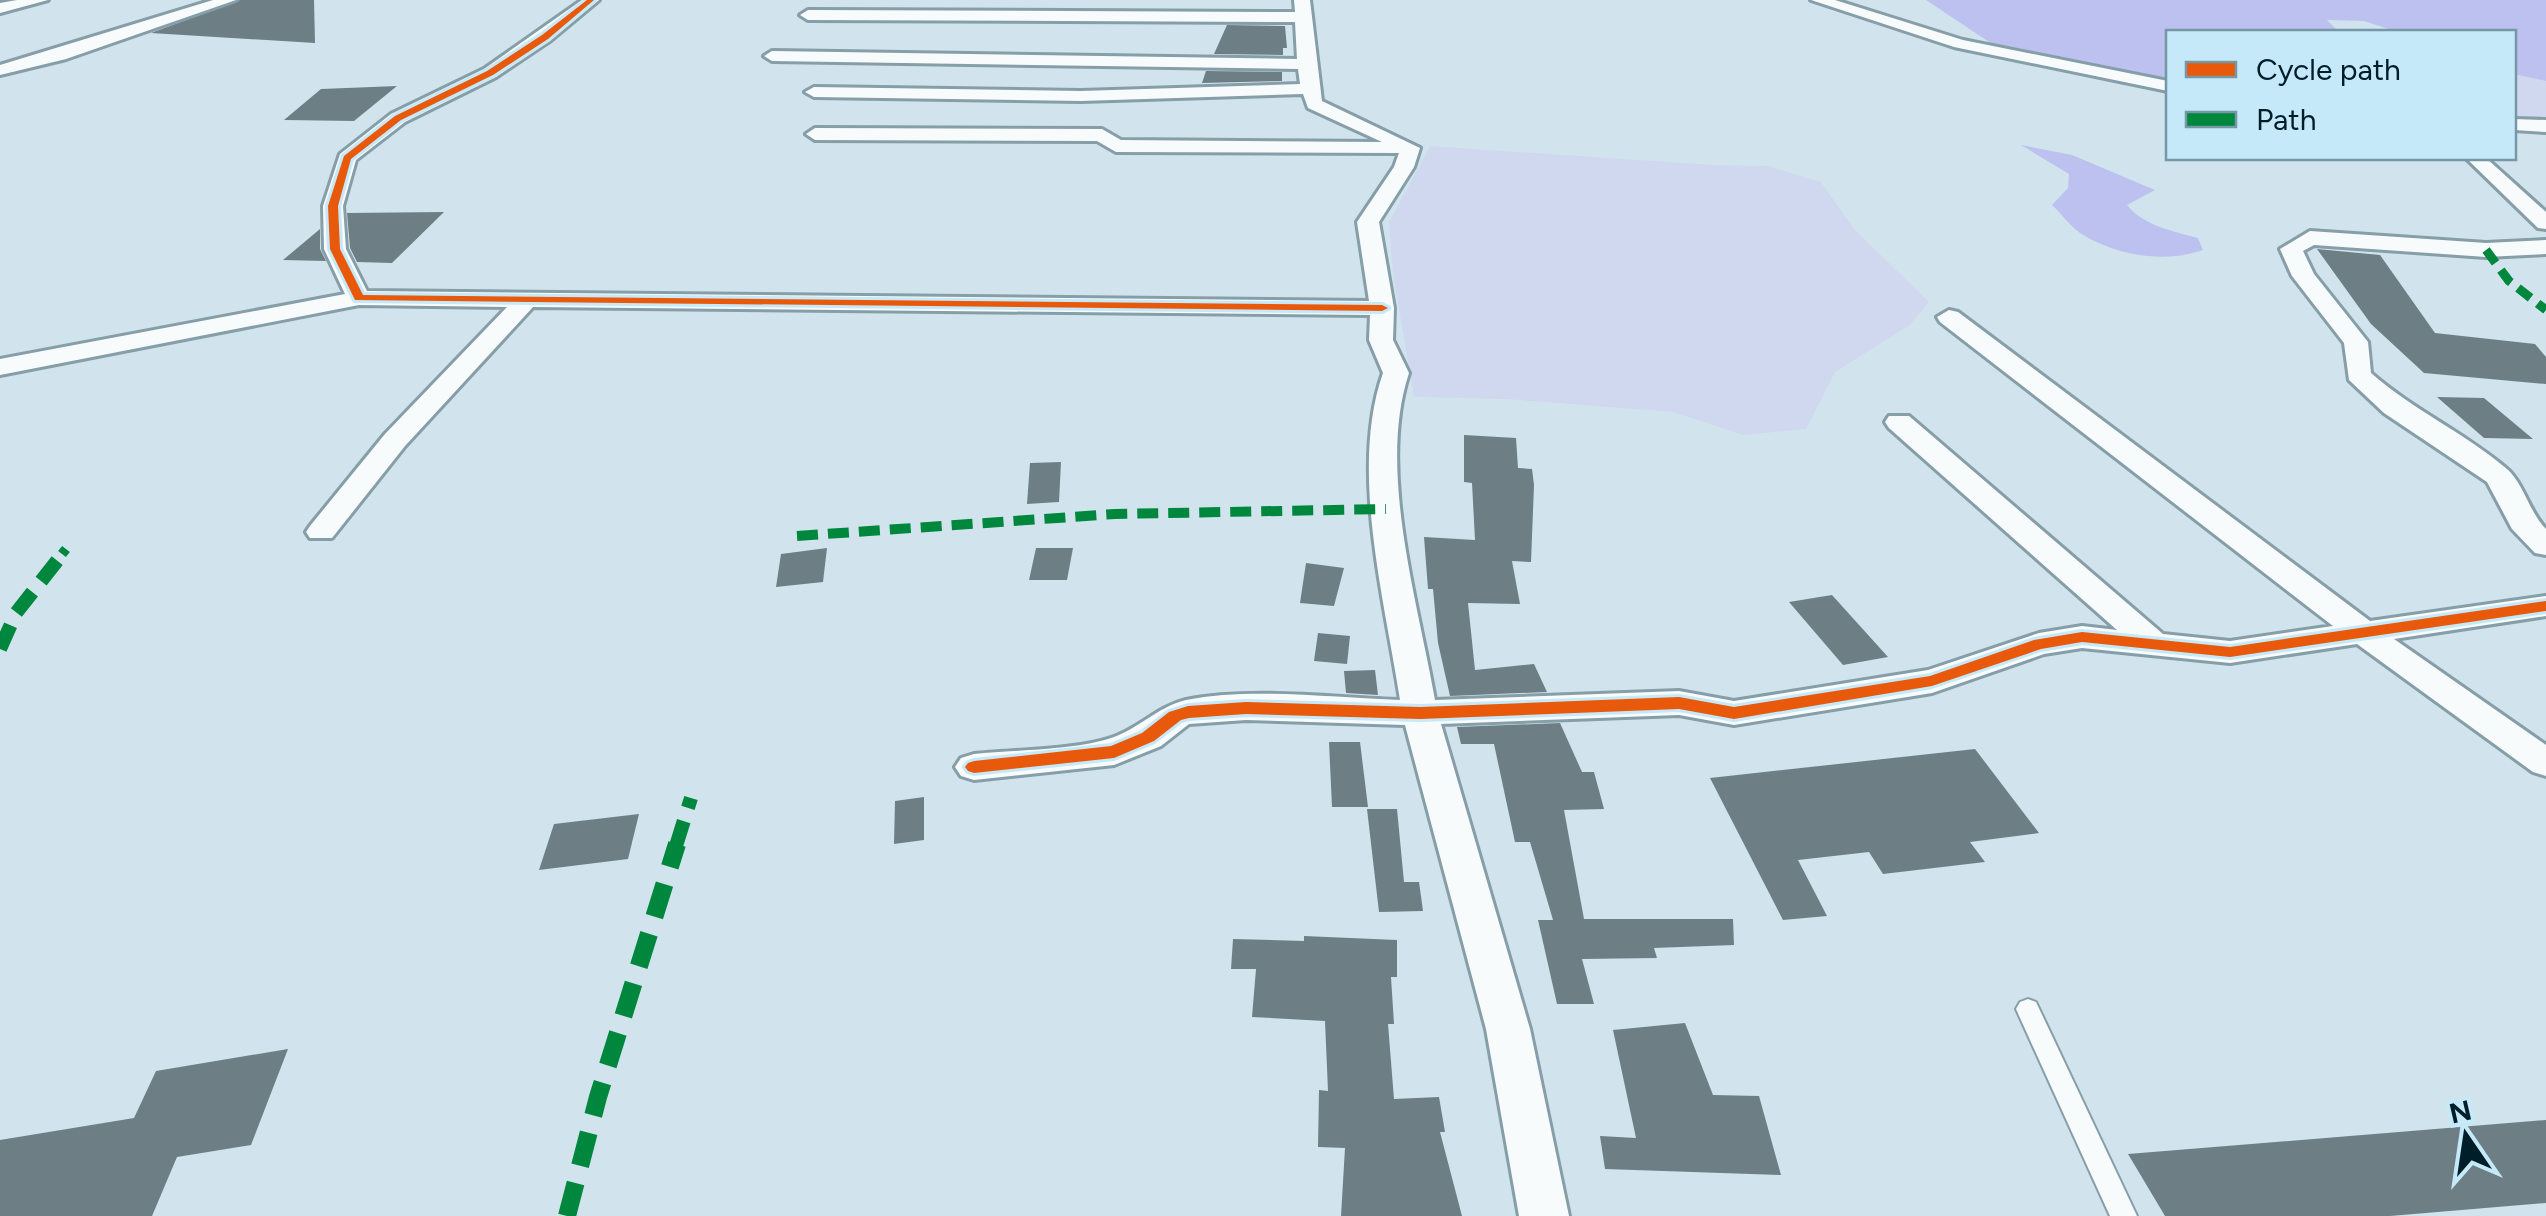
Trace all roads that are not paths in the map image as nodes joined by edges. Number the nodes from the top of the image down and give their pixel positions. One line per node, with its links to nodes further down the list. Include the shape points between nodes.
1 (40, 0): 5 (street)
2 (228, 0): 9 (street)
3 (592, 0): 22 (street, via 490,73 398,118 347,158 334,206 334,249)
4 (1818, 0): 11 (street, via 1960,44)
5 (0, 8)
6 (1302, 9): 7 (street); 10 (street)
7 (808, 15)
8 (772, 56): 10 (street)
9 (0, 70)
10 (1308, 76): 12 (street, via 1081,96); 16 (street, via 1314,104)
11 (2166, 86)
12 (814, 92)
13 (2516, 125): 14 (street)
14 (2546, 126)
15 (814, 134): 16 (street, via 1102,135 1116,146)
16 (1410, 148): 24 (street, via 1368,222)
17 (2477, 160): 18 (street)
18 (2524, 201): 19 (street); 20 (street)
19 (2546, 204)
20 (2546, 223)
21 (2546, 246): 29 (street, via 2486,250 2310,238 2291,250 2302,276 2356,342 2358,375 2500,477 2523,523)
22 (358, 298): 23 (street); 26 (street)
23 (524, 302): 24 (street); 28 (street, via 395,440)
24 (1382, 308): 33 (street, via 1381,340 1396,374 1385,405 1386,509)
25 (1949, 317): 31 (street)
26 (0, 367)
27 (1898, 422): 32 (street)
28 (321, 532)
29 (2546, 546)
30 (2546, 606): 31 (street)
31 (2364, 634): 32 (street, via 2230,652); 34 (street)
32 (2156, 646): 33 (street, via 2082,637 2038,644 1932,681 1734,713 1679,703)
33 (1420, 713): 35 (street, via 1188,712 1114,752); 37 (street, via 1508,1030)
34 (2546, 763)
35 (974, 766)
36 (2028, 1008): 38 (lane)
37 (1544, 1216)
38 (2124, 1216)

